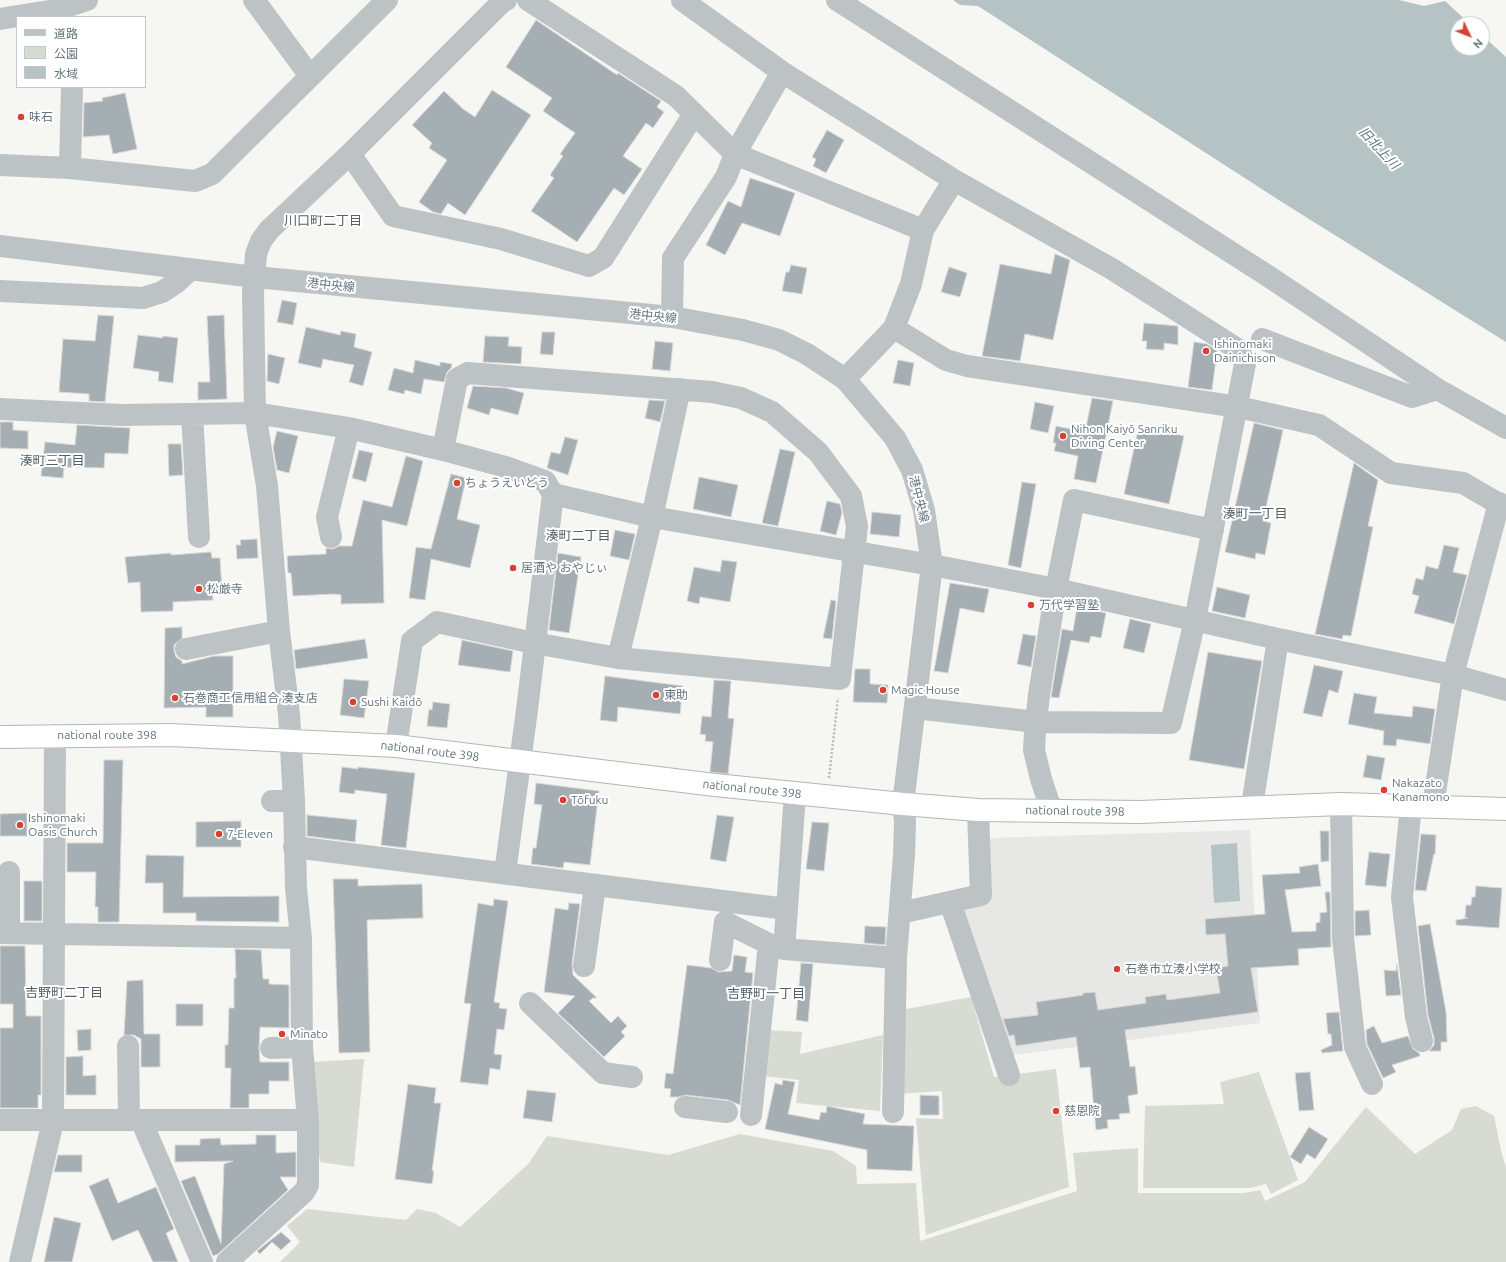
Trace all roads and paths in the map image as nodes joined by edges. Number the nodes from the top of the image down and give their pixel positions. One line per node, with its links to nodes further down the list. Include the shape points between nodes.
1 (87, 0): 8 (street)
2 (254, 0): 13 (street)
3 (387, 0): 13 (street)
4 (506, 0): 16 (street, via 496,7)
5 (528, 0): 15 (street, via 676,96)
6 (682, 0): 12 (street)
7 (837, 0): 31 (street, via 1268,276)
8 (57, 14): 9 (street)
9 (34, 16)
10 (16, 18): 11 (street)
11 (0, 19)
12 (782, 72): 17 (street); 20 (street)
13 (310, 76): 19 (street, via 212,174 195,182)
14 (72, 88): 19 (street)
15 (694, 114): 16 (street, via 603,258 589,266 501,239 393,216); 17 (street)
16 (350, 154): 24 (street, via 269,230 256,254)
17 (734, 154): 21 (street); 26 (street, via 726,177 673,258)
18 (0, 165): 19 (street)
19 (70, 168)
20 (954, 180): 21 (street); 32 (street, via 1112,269 1239,350 1245,364)
21 (923, 230): 27 (street, via 911,284)
22 (0, 246): 23 (street, 港中央線)
23 (191, 269): 24 (street, 港中央線); 25 (street, via 162,292 143,298)
24 (255, 277): 26 (street, 港中央線); 34 (street)
25 (0, 291)
26 (672, 317): 29 (street, 港中央線, via 743,330 779,340 807,354)
27 (894, 328): 29 (street); 32 (street, via 946,360 967,366)
28 (1262, 339): 31 (street, via 1412,397)
29 (845, 379): 46 (street, 港中央線, via 895,438 912,470 924,510)
30 (680, 389): 38 (street, via 468,373 457,379); 41 (street); 45 (street, via 740,398 772,412 801,436 818,452 851,496 857,526)
31 (1437, 389): 37 (street)
32 (1238, 407): 40 (street, via 1319,425 1391,473 1463,483); 42 (street)
33 (0, 409): 35 (street, via 121,415)
34 (255, 413): 35 (street); 36 (street); 49 (street, via 267,486)
35 (192, 414): 43 (street)
36 (349, 428): 38 (street); 44 (street, via 327,517)
37 (1506, 428)
38 (443, 450): 39 (street, via 506,467 545,481)
39 (553, 494): 41 (street); 51 (street)
40 (1503, 506): 54 (street)
41 (652, 517): 45 (street); 53 (street)
42 (1213, 530): 47 (street, via 1074,500); 48 (street)
43 (199, 537)
44 (331, 537)
45 (855, 552): 46 (street); 55 (street)
46 (932, 565): 47 (street); 57 (street, 港中央線)
47 (1056, 589): 48 (street); 58 (street)
48 (1195, 620): 50 (street); 58 (street, via 1171,723)
49 (279, 631): 52 (street); 61 (street)
50 (1278, 639): 54 (street); 71 (street)
51 (534, 643): 53 (street); 62 (street, via 436,622 412,641); 63 (street)
52 (186, 649)
53 (618, 658): 55 (street)
54 (1453, 675): 56 (street); 72 (street)
55 (840, 679): 65 (path)
56 (1506, 690)
57 (915, 708): 58 (street); 68 (street, 港中央線)
58 (1036, 722): 75 (street, via 1034,750)
59 (55, 735): 60 (highway, national route 398); 61 (highway, national route 398, via 170,735); 84 (street)
60 (0, 738)
61 (290, 741): 62 (highway, national route 398); 67 (street)
62 (396, 746): 63 (highway, national route 398)
63 (519, 762): 64 (highway, national route 398); 78 (street)
64 (795, 793): 65 (highway, national route 398); 81 (street)
65 (826, 796): 68 (highway, national route 398)
66 (272, 801): 67 (street)
67 (294, 801): 76 (street)
68 (903, 804): 74 (highway, national route 398); 82 (street, 港中央線, via 905,822)
69 (1342, 804): 70 (highway, national route 398); 71 (highway, national route 398); 96 (street, via 1343,938 1355,1047)
70 (1411, 805): 72 (highway, national route 398); 90 (street, via 1402,897 1416,1017)
71 (1252, 806): 75 (highway, national route 398, via 1140,812)
72 (1433, 806): 73 (highway, national route 398)
73 (1506, 809)
74 (978, 810): 75 (highway, national route 398); 80 (street, via 981,894)
75 (1052, 812)
76 (294, 847): 78 (street); 85 (street)
77 (9, 872): 83 (street)
78 (505, 873): 79 (street)
79 (595, 886): 81 (street); 88 (street)
80 (950, 902): 82 (street); 94 (street)
81 (787, 909): 86 (street, via 784,949)
82 (900, 913): 86 (street, 港中央線)
83 (4, 933): 84 (street)
84 (53, 933): 85 (street); 104 (street)
85 (301, 938): 92 (street)
86 (896, 958): 99 (street, 港中央線)
87 (720, 960): 100 (street, via 725,922 769,944)
88 (584, 966)
89 (530, 1003): 95 (street, via 603,1073)
90 (1422, 1041)
91 (128, 1046): 102 (street)
92 (302, 1047): 93 (street); 103 (street)
93 (271, 1048)
94 (1009, 1075)
95 (632, 1077)
96 (1372, 1084)
97 (684, 1106): 98 (street)
98 (727, 1112)
99 (893, 1112)
100 (751, 1115)
101 (0, 1120): 104 (street)
102 (135, 1120): 103 (street); 104 (street); 106 (street)
103 (308, 1120): 107 (street, via 308,1185 304,1192)
104 (53, 1121): 105 (street)
105 (20, 1262)
106 (202, 1262)
107 (227, 1262)

